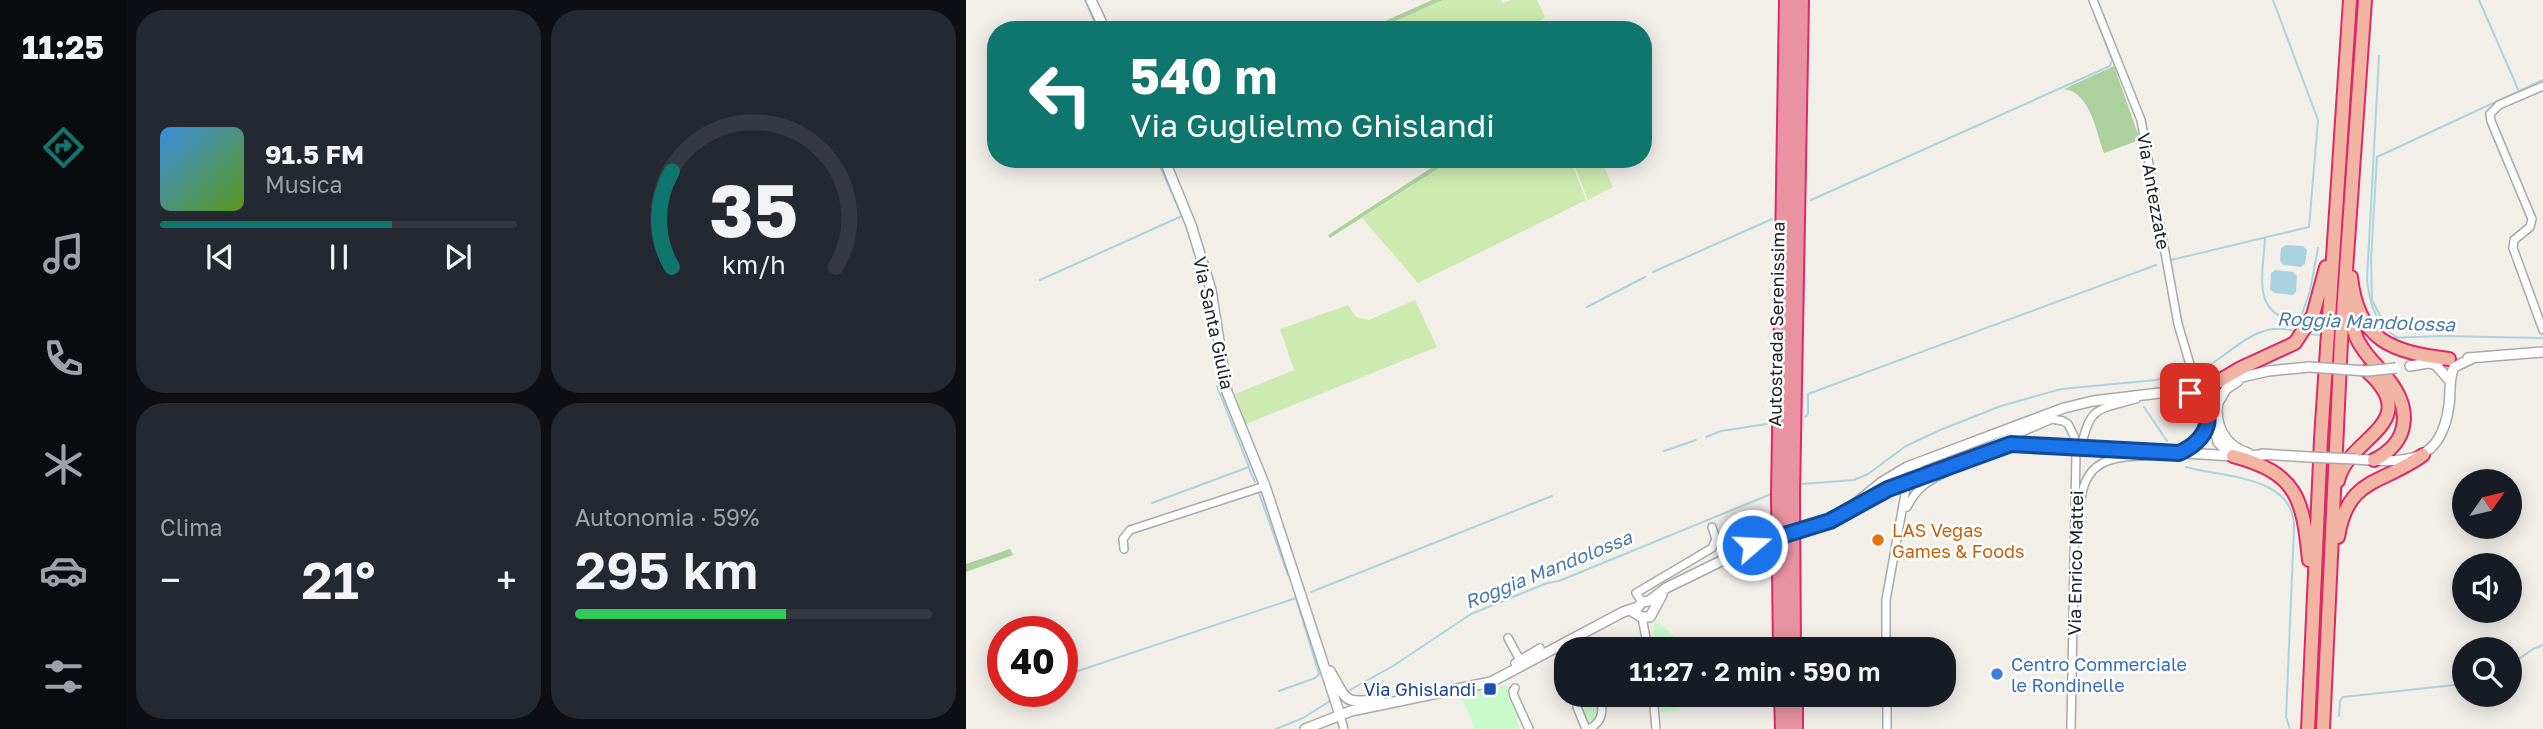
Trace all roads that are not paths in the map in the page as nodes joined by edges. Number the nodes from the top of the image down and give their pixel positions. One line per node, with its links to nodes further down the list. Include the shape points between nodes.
1 (1091, 0): 7 (street)
2 (1787, 0): 47 (highway, Autostrada Serenissima, via 1779,497)
3 (1801, 0): 47 (highway, Autostrada Serenissima)
4 (2093, 0): 21 (street, Via Antezzate, via 2141,120 2178,324)
5 (2350, 0): 10 (highway)
6 (2365, 0): 11 (highway)
7 (1101, 21)
8 (2543, 86): 12 (street, via 2499,105 2490,114 2532,219 2530,227 2514,240 2513,248)
9 (1168, 168): 37 (street, Via Santa Giulia, via 1209,281 1227,393)
10 (2333, 240): 22 (highway, via 2304,332 2290,347); 44 (highway)
11 (2348, 249): 13 (highway); 16 (highway, via 2362,319 2402,351)
12 (2543, 330)
13 (2349, 337): 32 (highway, via 2388,379 2403,408 2399,439); 40 (highway)
14 (2543, 352): 15 (street)
15 (2473, 358): 16 (street); 20 (street, via 2454,368)
16 (2449, 359): 17 (street)
17 (2410, 366): 18 (street, bridge); 20 (street, via 2436,365)
18 (2367, 371): 19 (street, bridge, via 2308,367); 40 (highway, via 2385,395 2386,419 2345,462)
19 (2248, 375): 22 (street); 25 (street, via 2232,383)
20 (2450, 381): 29 (street, via 2442,433)
21 (2196, 384): 22 (street); 23 (street)
22 (2214, 384)
23 (2185, 390): 24 (street); 27 (street, via 2203,406 2207,424 2201,439)
24 (2157, 393): 31 (street, via 2064,408); 35 (street, via 2094,413 2083,435)
25 (2218, 401): 28 (street, via 2217,419 2230,443); 30 (street, via 2213,418 2216,435 2222,448)
26 (1991, 451): 27 (street, bridge, via 2020,443); 33 (street); 41 (street, via 1924,484)
27 (2176, 453): 30 (street); 56 (street, via 2116,457 2095,469 2084,485)
28 (2266, 455): 30 (street); 32 (street, bridge)
29 (2423, 455): 32 (street, via 2403,461); 45 (highway, via 2371,481 2347,507 2340,523)
30 (2233, 456): 44 (highway, via 2269,468 2296,496 2304,519)
31 (1928, 460): 34 (street); 39 (street, via 1895,474)
32 (2374, 460)
33 (1956, 463): 34 (street); 35 (street, via 2057,419 2068,424 2074,436)
34 (1916, 473): 36 (street)
35 (2077, 480): 56 (street, Via Enrico Mattei)
36 (1908, 483): 38 (street); 41 (street)
37 (1265, 486): 43 (street, via 1130,530 1123,538); 54 (street, Via Santa Giulia)
38 (1888, 489): 39 (street); 41 (street, via 1900,494)
39 (1850, 508): 46 (street, bridge, via 1830,521 1762,541 1674,585)
40 (2333, 509): 45 (highway)
41 (1903, 514): 51 (street, via 1886,600)
42 (1712, 527): 46 (street, via 1716,539 1712,548 1636,593)
43 (1124, 549)
44 (2314, 603): 78 (highway)
45 (2328, 604): 79 (highway)
46 (1643, 609): 48 (street); 55 (street)
47 (1787, 629): 49 (highway); 50 (highway, Autostrada Serenissima)
48 (1647, 637)
49 (1784, 637)
50 (1791, 637)
51 (1886, 637)
52 (1508, 638): 55 (street)
53 (1540, 648): 55 (street)
54 (1323, 661): 57 (street, via 1350,701); 66 (street, Via Santa Giulia)
55 (1517, 666): 57 (street, via 1480,685); 69 (street, via 1510,681)
56 (2072, 691): 77 (street, Via Enrico Mattei)
57 (1393, 703): 66 (street)
58 (1577, 707): 70 (street)
59 (1602, 707): 70 (street, via 1599,723)
60 (1654, 707): 71 (street)
61 (1775, 707): 72 (highway)
62 (1782, 707): 73 (highway)
63 (1795, 707): 74 (highway)
64 (1802, 707): 75 (highway)
65 (1887, 707): 76 (street)
66 (1340, 715): 67 (street); 68 (street)
67 (1305, 729)
68 (1344, 729)
69 (1530, 729)
70 (1587, 729)
71 (1656, 729)
72 (1776, 729)
73 (1783, 729)
74 (1795, 729)
75 (1803, 729)
76 (1887, 729)
77 (2071, 729)
78 (2308, 729)
79 (2323, 729)

